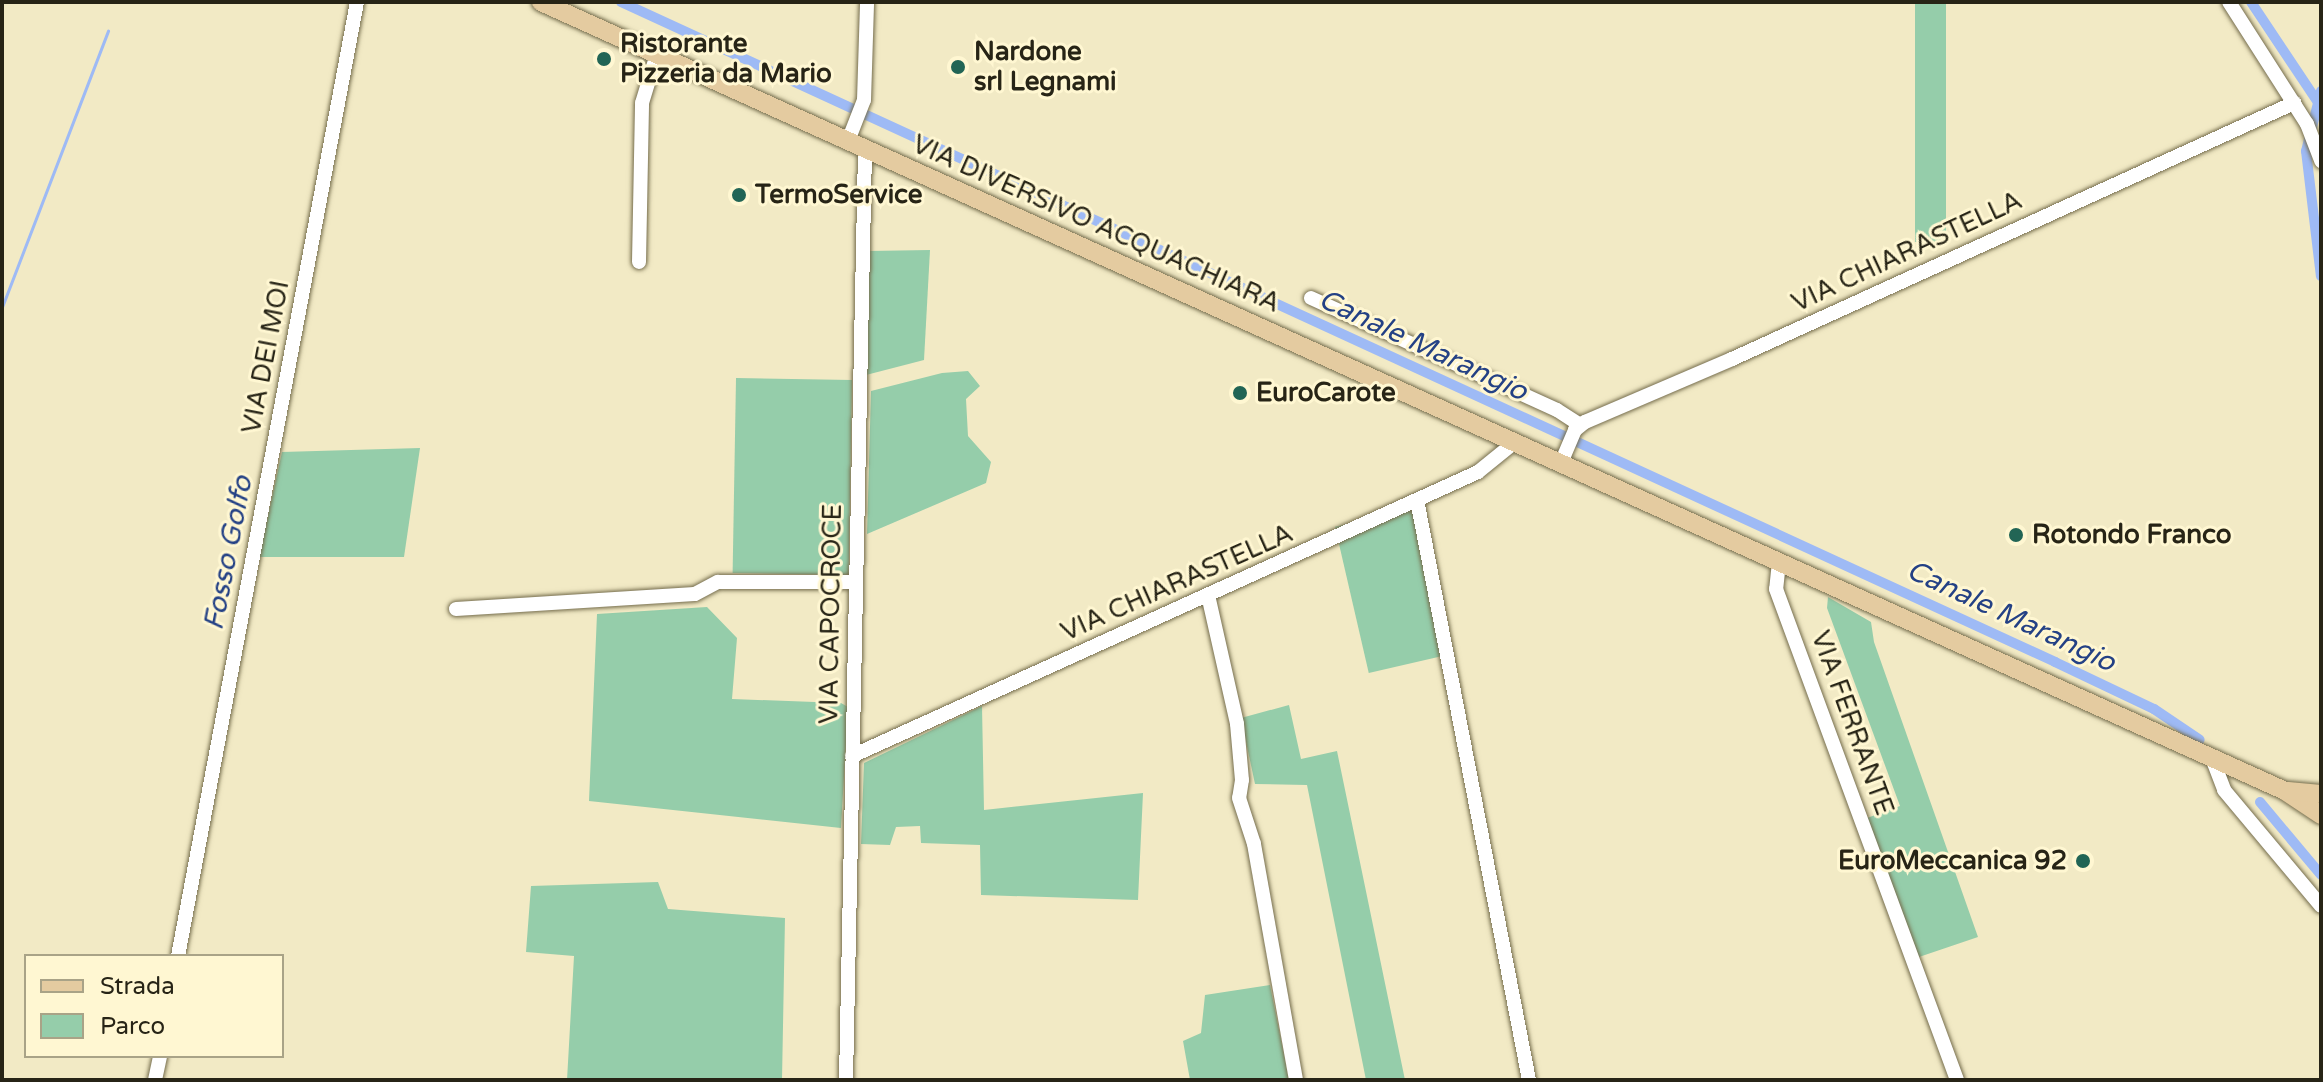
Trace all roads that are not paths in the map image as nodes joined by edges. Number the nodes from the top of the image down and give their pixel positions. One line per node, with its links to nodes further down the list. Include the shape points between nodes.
1 (357, 2): 25 (street, VIA DEI MOI)
2 (541, 2): 5 (main road, VIA DIVERSIVO ACQUACHIARA)
3 (867, 2): 7 (street, VIA CAPOCROCE, via 864,100)
4 (2229, 2): 6 (street)
5 (657, 54): 7 (main road, VIA DIVERSIVO ACQUACHIARA); 9 (street, via 642,103)
6 (2294, 103): 8 (street); 11 (street, VIA CHIARASTELLA)
7 (854, 140): 12 (main road, VIA DIVERSIVO ACQUACHIARA); 16 (street, VIA CAPOCROCE)
8 (2319, 152)
9 (639, 262)
10 (1311, 298): 11 (street, via 1557,410)
11 (1578, 427): 13 (street)
12 (1515, 442): 13 (main road, VIA DIVERSIVO ACQUACHIARA); 14 (street, VIA CHIARASTELLA, via 1478,472)
13 (1563, 457): 15 (main road, VIA DIVERSIVO ACQUACHIARA)
14 (1417, 500): 17 (street, VIA CHIARASTELLA); 30 (street)
15 (1779, 562): 20 (main road, VIA DIVERSIVO ACQUACHIARA); 31 (street, VIA FERRANTE, via 1776,589)
16 (856, 582): 18 (street, via 718,582 695,594); 19 (street, VIA CAPOCROCE)
17 (1208, 595): 19 (street, VIA CHIARASTELLA); 29 (street, via 1232,690 1241,752 1239,798 1254,844)
18 (456, 609)
19 (852, 756): 28 (street, VIA CAPOCROCE)
20 (2212, 758): 21 (main road, VIA DIVERSIVO ACQUACHIARA); 24 (street, via 2224,790)
21 (2285, 791): 22 (main road); 23 (main road)
22 (2321, 794)
23 (2321, 815)
24 (2321, 906)
25 (178, 954)
26 (160, 1058): 27 (street)
27 (155, 1080)
28 (846, 1080)
29 (1296, 1080)
30 (1529, 1080)
31 (1957, 1080)

